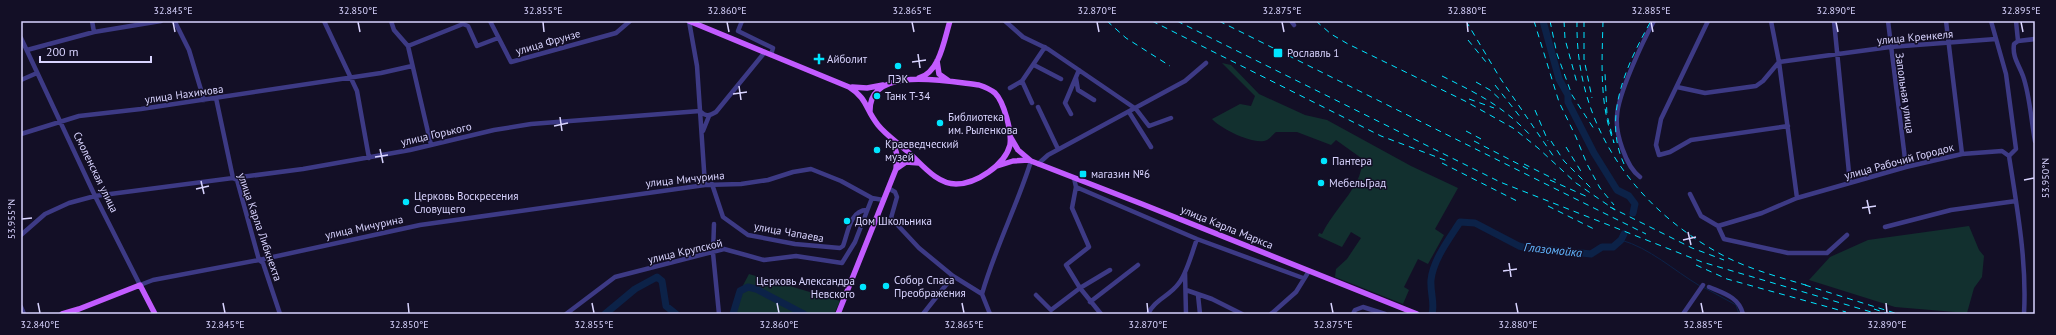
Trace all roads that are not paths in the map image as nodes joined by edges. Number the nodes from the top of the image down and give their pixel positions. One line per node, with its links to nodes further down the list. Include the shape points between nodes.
1 (92, 21): 21 (street)
2 (161, 21): 21 (street)
3 (173, 21): 53 (street, via 189,50)
4 (324, 21): 41 (street)
5 (391, 21): 28 (street, via 394,30)
6 (490, 21): 23 (street, улица Фрунзе)
7 (630, 21): 23 (street, улица Фрунзе, via 616,33 511,62)
8 (689, 21): 32 (main road); 58 (street, via 697,66)
9 (742, 21): 32 (street, via 738,31 773,48)
10 (950, 21): 34 (main road)
11 (1004, 21): 29 (street, via 1023,38)
12 (1654, 21): 83 (street, via 1645,36 1617,116 1622,148 1635,173)
13 (1708, 21): 50 (street)
14 (1771, 21): 35 (street)
15 (1834, 21): 33 (street)
16 (1888, 21): 30 (street, Запольная улица)
17 (1946, 21): 27 (street)
18 (1991, 21): 24 (street)
19 (2016, 21): 26 (street)
20 (462, 23): 23 (street, via 468,26 477,46); 28 (street)
21 (94, 32): 31 (street)
22 (21, 38): 31 (street, Смоленская улица)
23 (498, 38)
24 (1996, 39): 27 (street, улица Кренкеля); 75 (street, via 2006,74 2016,149)
25 (2035, 39): 26 (street)
26 (2018, 41): 70 (street, via 2014,44 2013,51 2016,64 2023,76)
27 (1947, 42): 30 (street, улица Кренкеля); 74 (street)
28 (408, 46): 38 (street)
29 (1045, 47): 37 (street); 39 (street)
30 (1890, 47): 33 (street, улица Кренкеля); 80 (street, Запольная улица)
31 (27, 50): 40 (street, Смоленская улица)
32 (768, 54): 49 (main road); 62 (street, via 716,112)
33 (1836, 55): 35 (street, улица Кренкеля); 86 (street)
34 (937, 61): 43 (main road, via 930,72); 47 (main road, via 939,74)
35 (1780, 62): 50 (street, via 1756,86 1705,93); 65 (street)
36 (1206, 63): 57 (street, via 1185,81)
37 (1034, 65): 44 (street); 46 (street)
38 (412, 66): 41 (street, улица Нахимова); 71 (street)
39 (1078, 70): 42 (street); 57 (street)
40 (37, 73): 45 (street); 64 (street, Смоленская улица)
41 (351, 78): 52 (street, улица Нахимова); 76 (street, via 357,91)
42 (1076, 78): 54 (street, via 1078,90); 61 (street, via 1065,103)
43 (917, 79): 47 (main road); 48 (main road)
44 (1061, 79)
45 (21, 80)
46 (1022, 81): 51 (street); 55 (street)
47 (951, 82): 68 (main road, via 979,85 995,94 1003,106)
48 (887, 84): 49 (main road, via 866,88); 59 (main road, via 872,98)
49 (849, 87): 59 (main road, via 863,99)
50 (1677, 87): 65 (street, via 1661,119 1656,145 1659,154 1670,152 1691,140)
51 (1010, 88)
52 (216, 98): 53 (street, улица Нахимова); 84 (street, улица Карла Либкнехта)
53 (204, 100): 64 (street, улица Нахимова, via 79,116)
54 (1094, 100)
55 (1032, 103)
56 (1038, 107): 73 (street)
57 (1136, 108): 60 (street); 63 (street, via 1149,126)
58 (700, 111): 62 (street); 66 (street); 71 (street, улица Горького, via 531,124)
59 (870, 112): 69 (main road)
60 (1129, 112): 72 (street); 73 (street)
61 (1070, 114)
62 (709, 116): 66 (street)
63 (1171, 118)
64 (60, 121): 67 (street, улица Нахимова); 92 (street, Смоленская улица)
65 (1788, 126): 94 (street)
66 (702, 132): 88 (street)
67 (21, 134)
68 (1010, 136): 77 (main road, улица Карла Маркса, via 1018,150); 81 (main road, via 1010,145 1006,153)
69 (893, 141): 79 (main road); 82 (main road, via 897,154)
70 (2035, 141)
71 (431, 145): 76 (street, улица Горького)
72 (1151, 147)
73 (1058, 149): 78 (street, via 1042,158)
74 (1962, 154): 75 (street, улица Рабочий Городок, via 2002,151); 80 (street, улица Рабочий Городок)
75 (2009, 156): 96 (street)
76 (368, 158): 84 (street, улица Горького)
77 (1030, 161): 78 (main road, улица Карла Маркса); 81 (main road, via 1013,161); 117 (street, via 1024,184)
78 (1038, 164): 85 (main road, улица Карла Маркса)
79 (922, 165): 81 (main road, via 940,180 955,184 969,182); 82 (main road, via 906,162)
80 (1906, 167): 86 (street, улица Рабочий Городок)
81 (993, 168)
82 (896, 169): 90 (main road)
83 (1640, 177)
84 (233, 178): 92 (street, улица Горького); 105 (street, улица Карла Либкнехта, via 236,180)
85 (1074, 178): 89 (street); 109 (main road, улица Карла Маркса)
86 (1850, 183): 94 (street, улица Рабочий Городок)
87 (712, 184): 88 (street, улица Мичурина); 93 (street, улица Мичурина, via 741,184 768,180 811,169 841,181); 97 (street, улица Чапаева, via 723,216 739,229 748,235 795,244 840,248 854,216 860,211)
88 (705, 185): 105 (street, улица Мичурина, via 420,225)
89 (1076, 187): 103 (street, улица Карла Маркса); 115 (street, via 1072,208 1089,247 1066,265)
90 (888, 188): 95 (main road); 110 (street, via 895,192 897,197 891,218 919,248)
91 (1690, 194): 99 (street, via 1701,216)
92 (95, 196): 101 (street, улица Горького, via 69,203 45,214); 112 (street, Смоленская улица)
93 (872, 198): 95 (street, улица Мичурина); 97 (street, улица Крупской)
94 (1797, 198): 99 (street, улица Рабочий Городок, via 1762,213)
95 (883, 200): 129 (main road)
96 (2016, 201): 100 (street, via 1951,210); 143 (street, via 2021,241)
97 (867, 210): 104 (street, улица Крупской, via 855,242 842,263 796,256 764,260 724,249)
98 (714, 224): 104 (street)
99 (1718, 226): 102 (street, via 1724,239 1788,253 1827,253)
100 (1885, 227)
101 (21, 235)
102 (1847, 235)
103 (1197, 239): 108 (street); 111 (street, улица Карла Маркса)
104 (713, 253): 127 (street, улица Крупской, via 614,277); 128 (street)
105 (259, 260): 112 (street, улица Мичурина, via 153,280); 126 (street, улица Карла Либкнехта, via 263,263)
106 (1138, 265): 120 (street)
107 (1110, 270): 115 (street)
108 (1185, 270): 116 (street); 133 (street, via 1180,282 1151,307)
109 (1309, 271): 111 (street); 122 (main road, улица Карла Маркса)
110 (953, 276): 117 (street); 130 (street)
111 (1303, 278): 137 (street, via 1296,292)
112 (140, 285): 124 (main road, улица Мичурина); 125 (main road, Смоленская улица)
113 (1703, 286): 141 (street)
114 (1709, 287): 142 (street, via 1734,299)
115 (1080, 288): 118 (street, via 1051,310); 120 (street)
116 (1186, 290): 119 (street); 134 (street)
117 (982, 294): 131 (street)
118 (1036, 295)
119 (1198, 295): 135 (street); 136 (street)
120 (1090, 302): 132 (street)
121 (21, 307): 123 (street)
122 (1401, 312): 140 (main road, улица Карла Маркса)
123 (24, 314)
124 (62, 314)
125 (155, 314)
126 (280, 314)
127 (566, 314)
128 (719, 314)
129 (838, 314)
130 (924, 314)
131 (990, 314)
132 (1101, 314)
133 (1148, 314)
134 (1186, 314)
135 (1200, 314)
136 (1242, 314)
137 (1271, 314)
138 (1353, 314): 139 (street, via 1355,310 1363,307)
139 (1385, 314)
140 (1417, 314)
141 (1683, 314)
142 (1743, 314)
143 (2024, 314)

